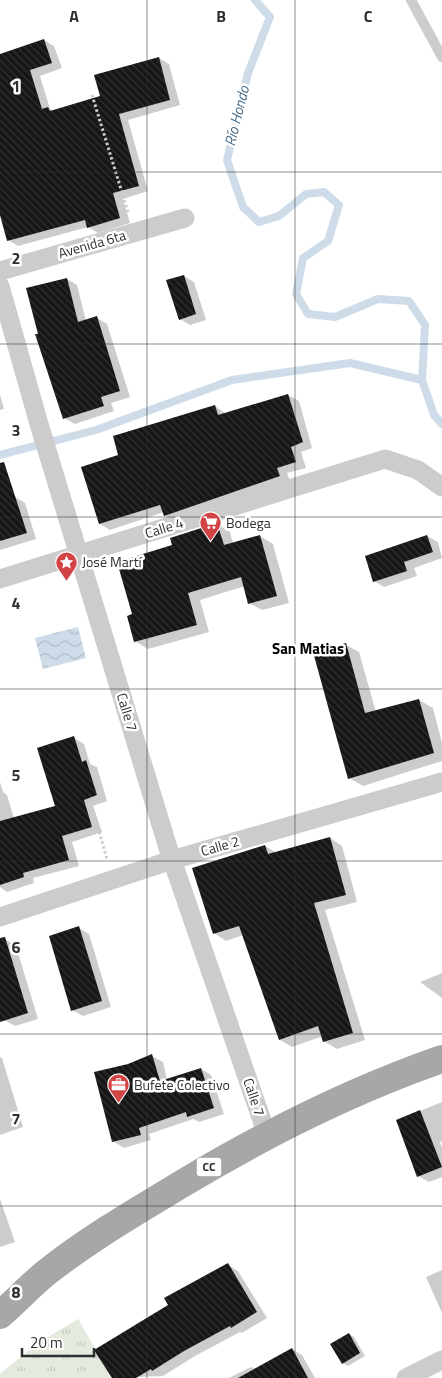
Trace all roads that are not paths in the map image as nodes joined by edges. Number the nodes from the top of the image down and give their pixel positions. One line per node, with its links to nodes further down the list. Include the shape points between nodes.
1 (411, 0): 2 (lane)
2 (442, 57)
3 (185, 218): 4 (street, Avenida 6ta)
4 (0, 271)
5 (0, 286): 7 (street, Calle 7)
6 (442, 487): 7 (street, Calle 4, via 418,470 385,459)
7 (80, 554): 8 (street, Calle 4); 10 (street, Calle 7)
8 (0, 579)
9 (442, 782): 10 (street, Calle 2)
10 (172, 860): 11 (street, Calle 2); 13 (street, Calle 7)
11 (0, 917)
12 (442, 1059): 13 (main road, CC, via 399,1074)
13 (267, 1135): 14 (main road, CC, via 131,1214 47,1272)
14 (0, 1315)
15 (442, 1360): 16 (street)
16 (406, 1378)

